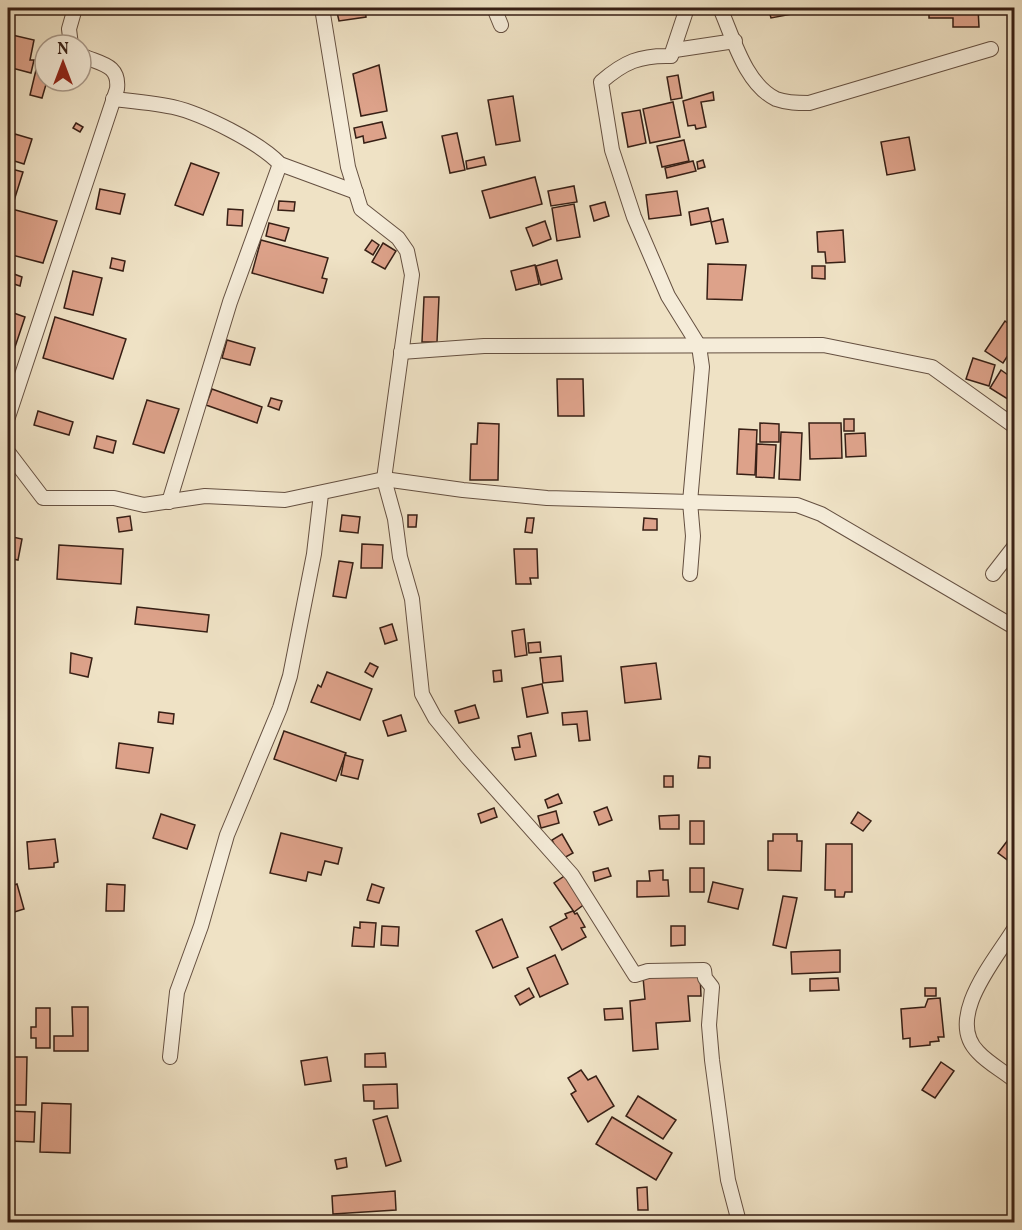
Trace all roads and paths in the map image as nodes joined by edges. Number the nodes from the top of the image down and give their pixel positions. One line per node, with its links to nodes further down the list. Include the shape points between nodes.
1 (75, 8): 7 (street)
2 (322, 8): 14 (street, via 348,167)
3 (494, 8): 6 (street)
4 (687, 8): 10 (street)
5 (720, 8): 8 (street)
6 (501, 25)
7 (70, 33)
8 (735, 41): 9 (street, via 756,80 775,98 790,103 809,103); 10 (street)
9 (992, 49)
10 (675, 50): 15 (street, via 671,56 646,56 617,68 601,82 612,150 634,218 668,296)
11 (93, 60): 12 (street, via 110,66 117,78)
12 (113, 99): 13 (street, via 175,107 212,122); 17 (street)
13 (280, 164): 14 (street); 22 (street, via 230,302)
14 (356, 192): 16 (street, via 367,216 398,238 407,251 412,275)
15 (699, 346): 16 (street, via 484,346); 18 (street, via 823,345 932,367); 23 (street, via 702,367)
16 (401, 352): 20 (street)
17 (8, 417)
18 (1014, 426)
19 (8, 452): 22 (street, via 43,498 114,498 144,505)
20 (384, 479): 21 (street); 23 (street, via 547,498); 31 (street, via 411,599 422,694 435,718 572,874 635,975 648,971 704,970 712,987 712,1060 728,1180)
21 (321, 494): 22 (street, via 285,500 205,496); 29 (street, via 314,554 290,676 227,835 177,992)
22 (169, 502)
23 (690, 502): 25 (street); 27 (street, via 778,504 811,509)
24 (1014, 547): 26 (street)
25 (690, 574)
26 (993, 574)
27 (1014, 627)
28 (1014, 929): 30 (street, via 973,996 966,1012 966,1027 976,1051)
29 (170, 1057)
30 (1014, 1080)
31 (739, 1222)

